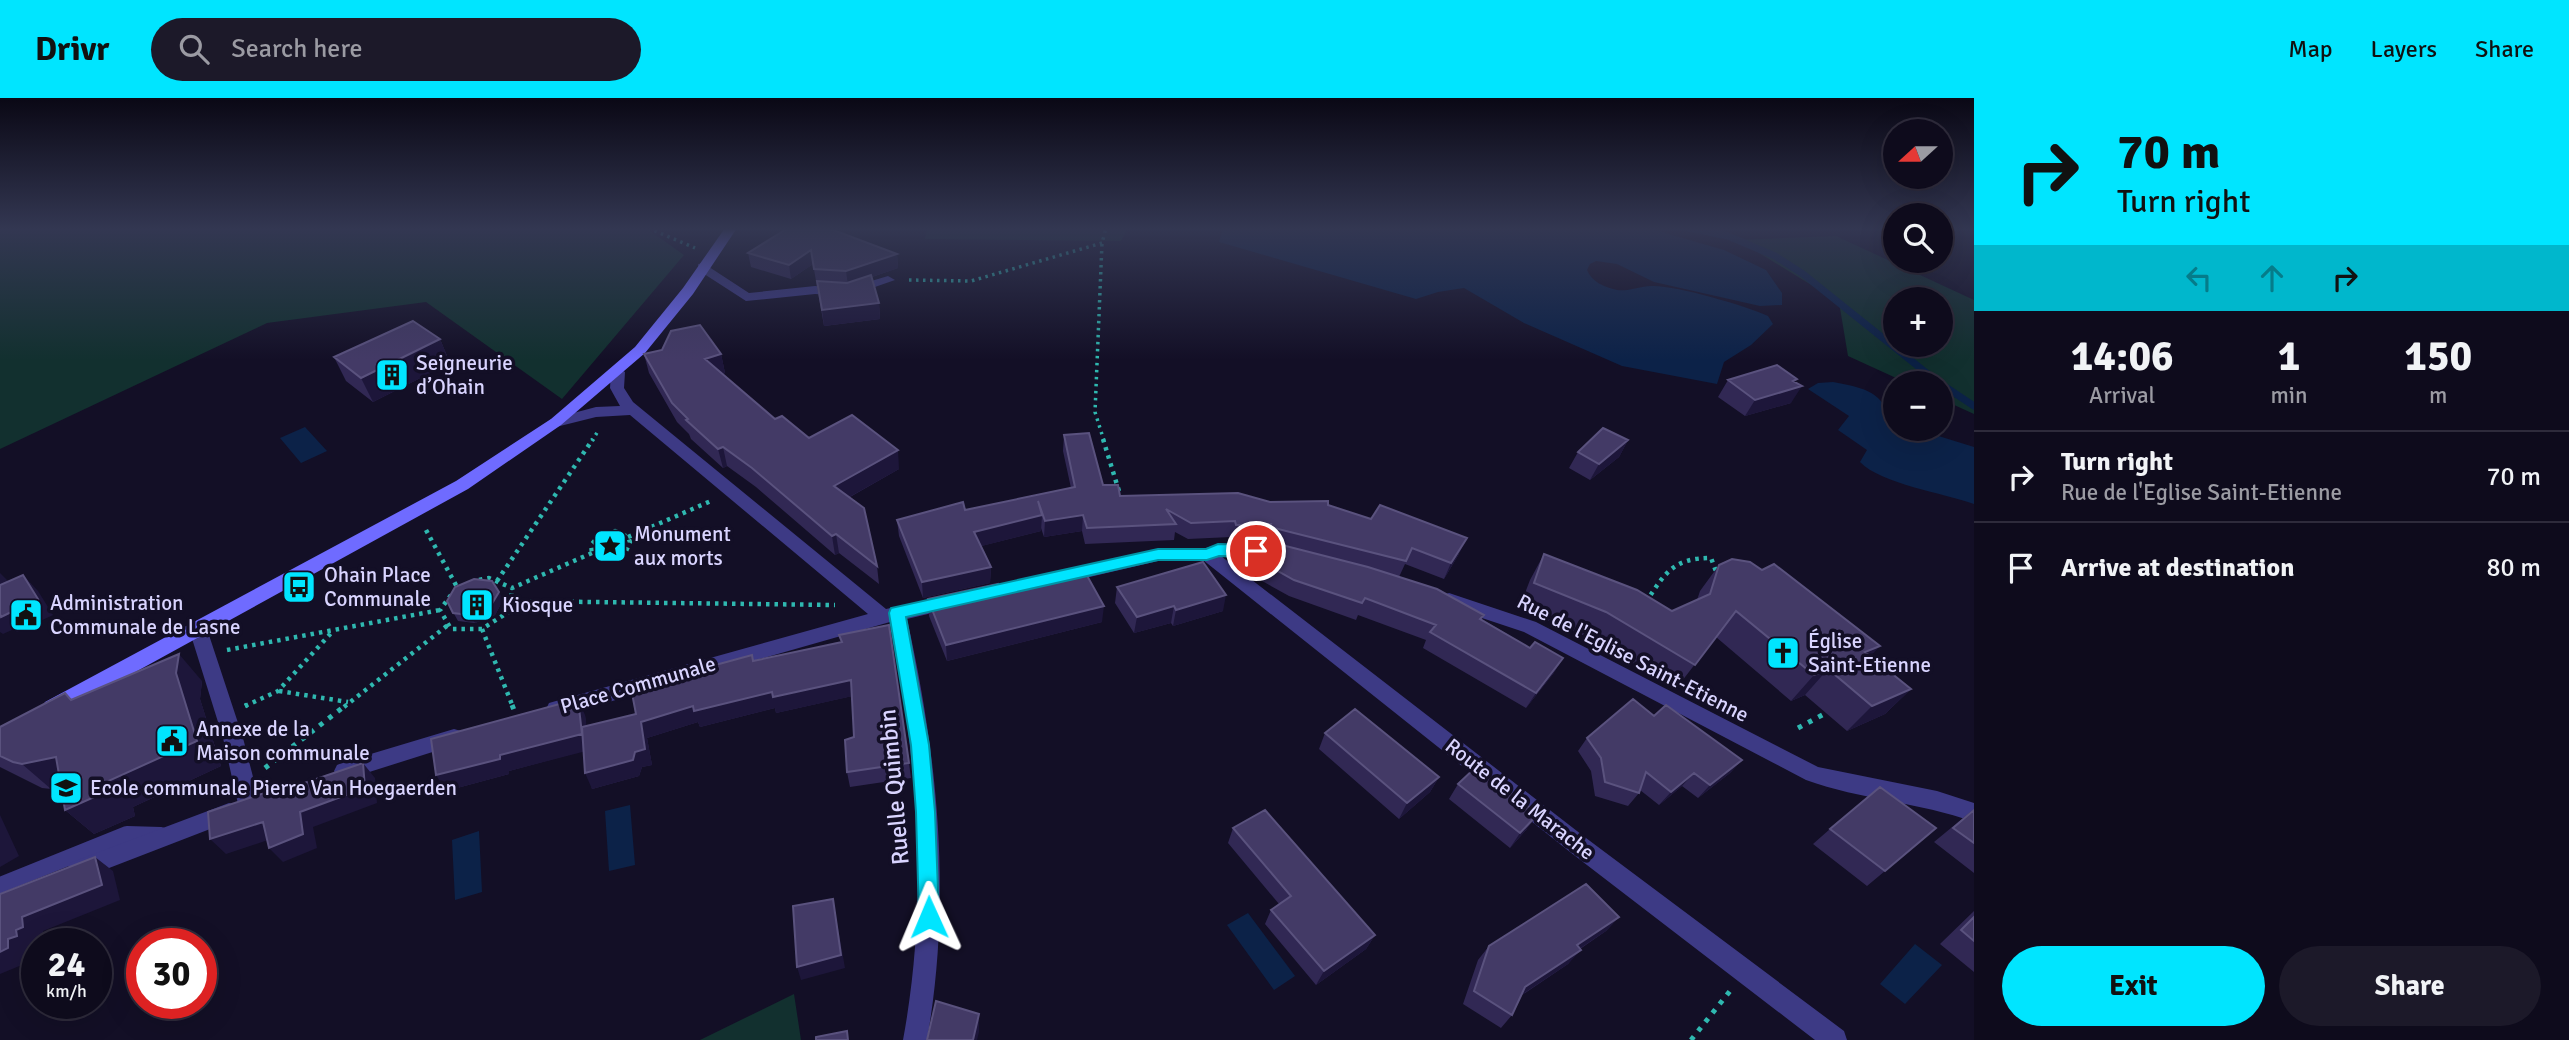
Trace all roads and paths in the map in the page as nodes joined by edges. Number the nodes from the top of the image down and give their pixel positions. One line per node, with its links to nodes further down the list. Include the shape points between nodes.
1 (699, 272): 6 (main road, via 660,327)
2 (710, 272): 5 (street, via 746,297 815,290 849,292)
3 (1002, 272): 5 (path, via 971,281)
4 (1101, 272): 11 (path, via 1094,412)
5 (888, 280)
6 (618, 372): 7 (street, via 620,397); 9 (main road)
7 (632, 410): 8 (street); 10 (street)
8 (603, 411): 9 (street); 18 (path, via 600,428)
9 (556, 422): 12 (main road)
10 (731, 492): 13 (path); 24 (street)
11 (1123, 505)
12 (415, 511): 19 (path); 27 (main road)
13 (628, 537): 14 (path, via 615,531 603,534 591,545); 14 (path, via 629,546 614,558 601,559)
14 (592, 553): 20 (path)
15 (1207, 554): 16 (street, via 1239,549); 24 (street, via 1158,555); 47 (street, Route de la Marache)
16 (1299, 558)
17 (1717, 574): 25 (path, via 1711,558 1672,565 1645,603)
18 (497, 581): 19 (path, via 489,578); 20 (path)
19 (457, 587): 23 (path)
20 (512, 588): 22 (path)
21 (1429, 594): 43 (street, Rue de l'Eglise Saint-Etienne, via 1530,628 1840,783)
22 (511, 601): 24 (path); 28 (path, via 510,611)
23 (440, 610): 26 (path); 29 (path)
24 (883, 612): 36 (street, Place Communale); 48 (street, Ruelle Quimbin, via 920,745 929,897 926,989)
25 (1642, 615)
26 (448, 625): 28 (path, via 451,629); 32 (path)
27 (198, 629): 30 (street); 35 (main road)
28 (482, 629): 36 (path)
29 (333, 630): 30 (path); 31 (path)
30 (208, 654): 34 (street)
31 (278, 691): 32 (path); 34 (path)
32 (348, 702): 40 (path)
33 (1826, 713): 37 (path)
34 (226, 715): 40 (street)
35 (34, 718)
36 (518, 720)
37 (1798, 728)
38 (474, 732): 39 (street)
39 (324, 778)
40 (245, 783): 42 (street)
41 (274, 796): 42 (street)
42 (249, 804): 44 (street)
43 (1974, 813)
44 (170, 835): 45 (lane, via 127,834); 46 (street)
45 (0, 886)
46 (0, 901)
47 (1745, 971): 49 (path); 50 (street, Route de la Marache)
48 (915, 1040)
49 (1690, 1040)
50 (1835, 1040)

